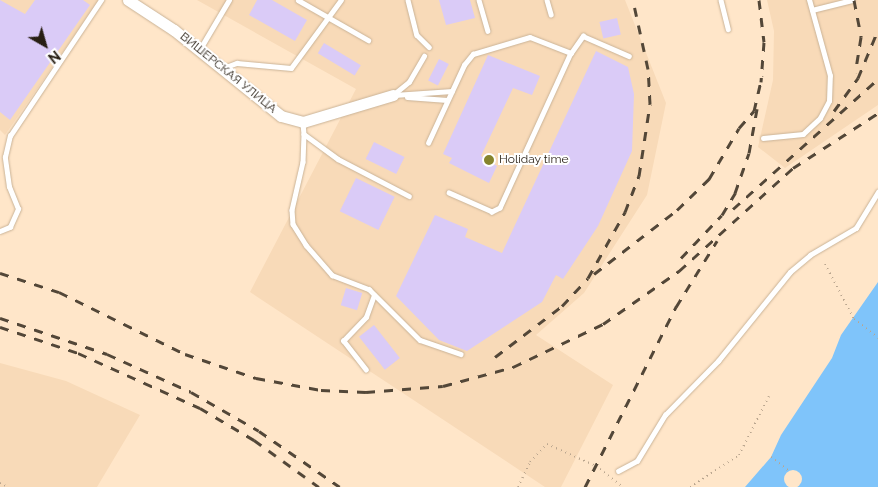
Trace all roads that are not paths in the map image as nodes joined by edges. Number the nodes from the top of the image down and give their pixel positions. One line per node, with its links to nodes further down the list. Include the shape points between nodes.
1 (101, 0): 33 (lane, via 10,136 5,157 9,187 18,209 10,227)
2 (128, 0): 19 (street, ВИШЕРСКАЯ УЛИЦА)
3 (229, 0): 19 (lane)
4 (298, 0): 14 (lane)
5 (341, 0): 14 (lane)
6 (408, 0): 18 (lane, via 417,35)
7 (479, 0): 16 (lane)
8 (547, 0): 13 (lane)
9 (721, 0): 15 (lane)
10 (809, 0): 12 (lane)
11 (852, 0): 12 (lane)
12 (812, 10): 28 (lane, via 831,85 826,108 803,134)
13 (551, 14)
14 (326, 16): 17 (lane); 23 (lane, via 300,61 291,68 237,63)
15 (728, 29)
16 (488, 31)
17 (368, 40)
18 (429, 47)
19 (199, 51): 23 (street, ВИШЕРСКАЯ УЛИЦА)
20 (571, 53): 22 (lane, via 583,36); 24 (lane, via 530,37 478,52 467,59); 31 (lane, via 500,208 492,212)
21 (424, 56): 25 (lane, via 409,82)
22 (629, 56)
23 (222, 69): 27 (street, ВИШЕРСКАЯ УЛИЦА, via 281,116)
24 (452, 91): 25 (lane); 26 (lane)
25 (393, 95): 26 (lane); 27 (street)
26 (447, 100): 29 (lane)
27 (303, 128): 32 (lane, via 338,159); 34 (lane, via 303,162 292,210 293,224 332,275)
28 (763, 138)
29 (428, 143)
30 (878, 192): 37 (lane, via 856,228 810,255 790,272 718,361 665,415 637,461)
31 (449, 193)
32 (409, 196)
33 (0, 231)
34 (374, 294): 35 (lane, via 420,340); 36 (lane, via 366,317 343,341)
35 (461, 354)
36 (366, 370)
37 (618, 471)

